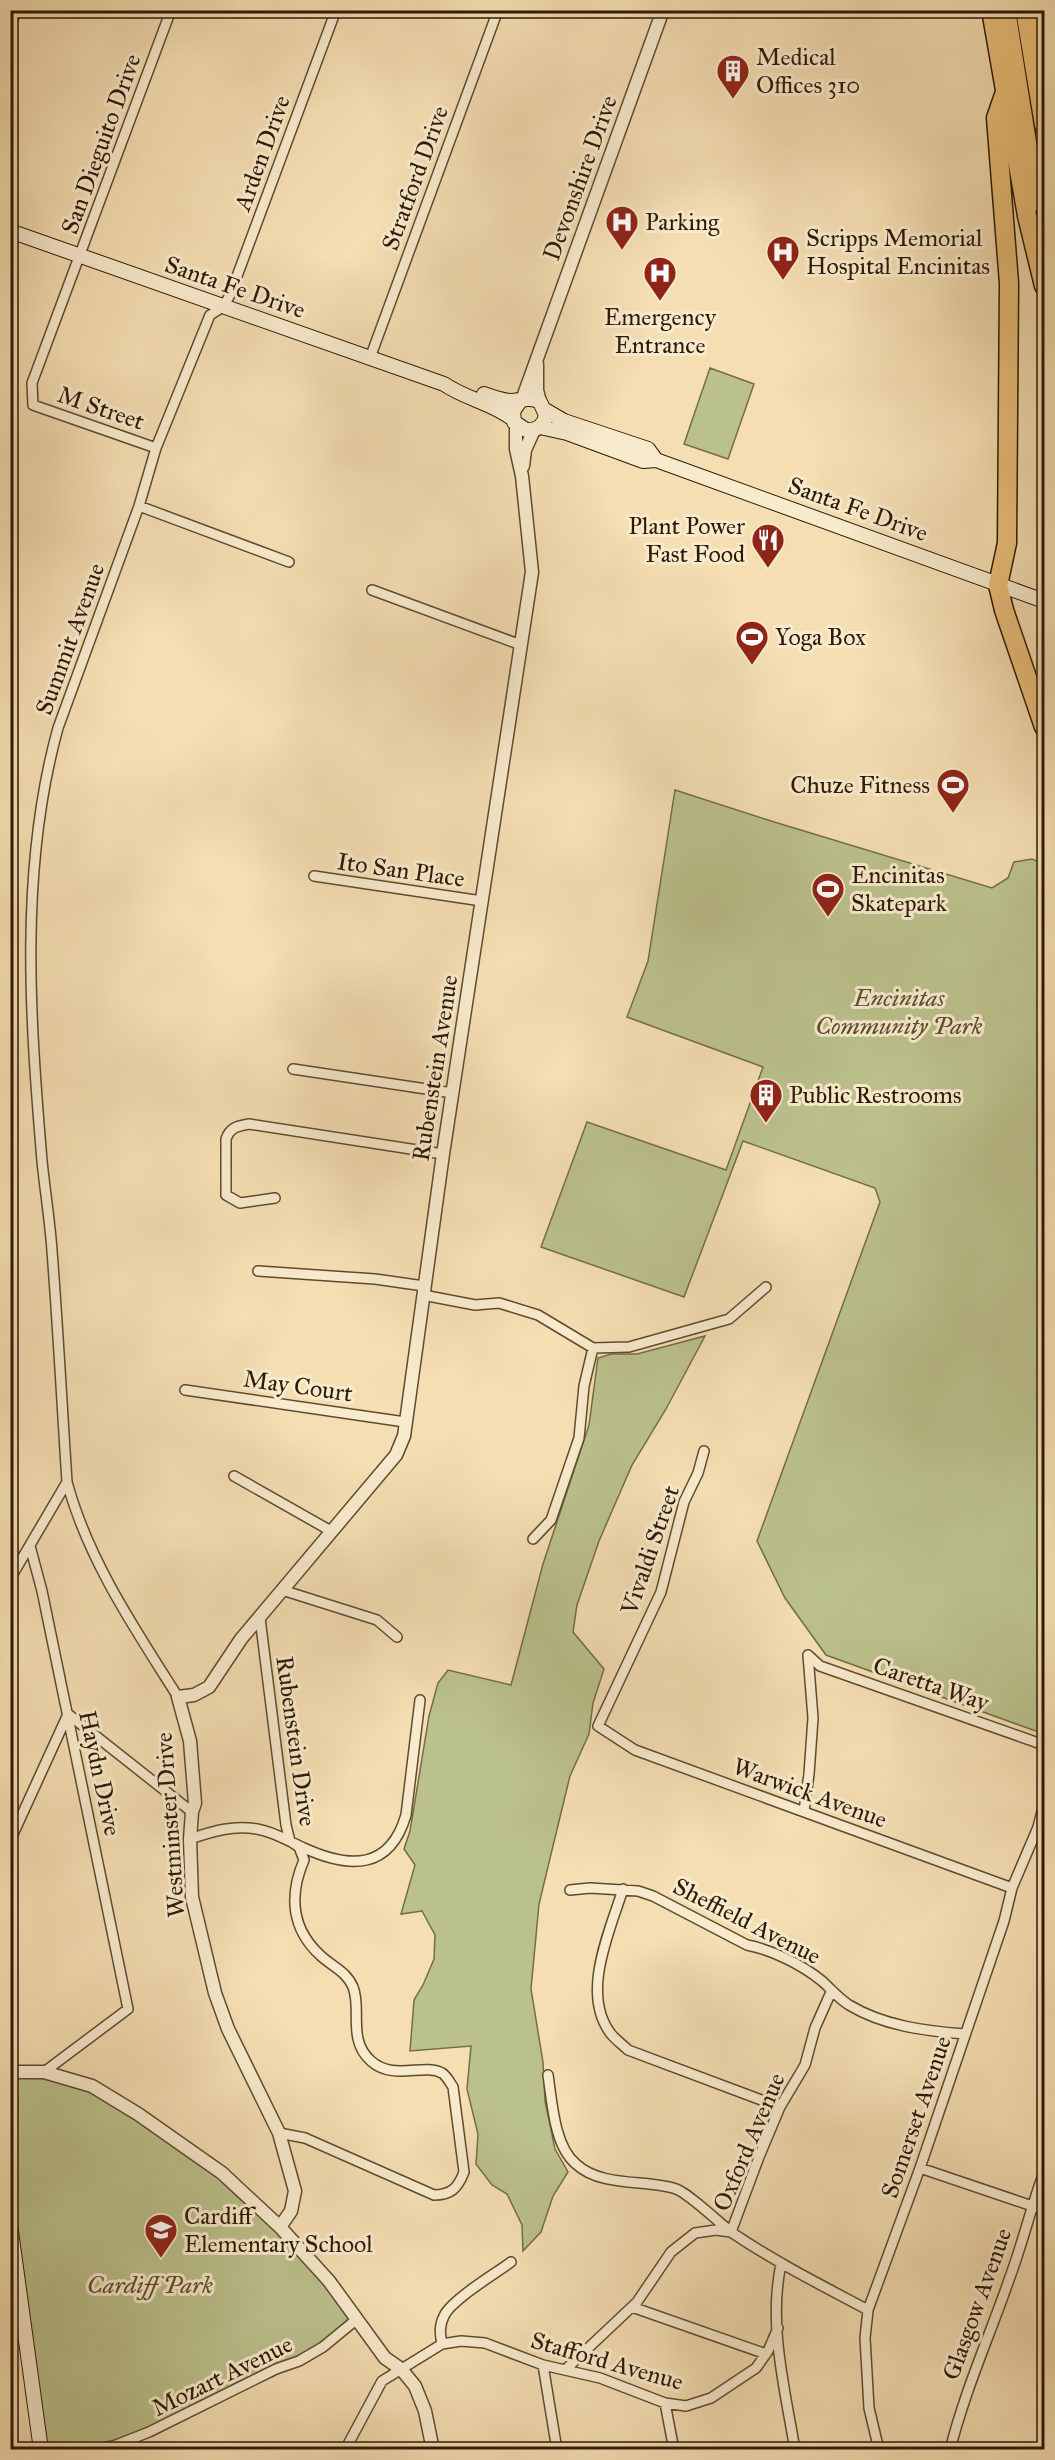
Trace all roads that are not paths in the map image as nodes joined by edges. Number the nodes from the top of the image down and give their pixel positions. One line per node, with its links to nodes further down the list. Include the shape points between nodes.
1 (15, 10): 10 (street)
2 (171, 10): 16 (street, San Dieguito Drive)
3 (336, 10): 18 (street, Arden Drive)
4 (498, 10): 19 (street, Stratford Drive)
5 (663, 10): 20 (street, Devonshire Drive)
6 (991, 10): 12 (highway)
7 (1006, 10): 14 (highway, via 1033,180)
8 (1025, 10): 13 (highway)
9 (1041, 10): 11 (highway)
10 (10, 22)
11 (1044, 32)
12 (1005, 92): 14 (highway); 32 (highway, via 996,118 1009,283 1007,543)
13 (1044, 125)
14 (1027, 216): 17 (highway)
15 (10, 231): 16 (main road, Santa Fe Drive)
16 (81, 257): 18 (main road, Santa Fe Drive); 23 (street, San Dieguito Drive, via 32,383)
17 (1044, 286)
18 (223, 307): 19 (main road, Santa Fe Drive); 27 (street, Summit Avenue, via 210,315)
19 (370, 358): 21 (main road, Santa Fe Drive)
20 (536, 360): 22 (street, Devonshire Drive); 24 (street, Devonshire Drive, via 537,390)
21 (444, 384): 22 (main road, Santa Fe Drive, via 456,384 502,400); 25 (main road, Santa Fe Drive, via 502,411)
22 (521, 400): 24 (main road, via 528,398); 25 (main road, via 514,406)
23 (33, 405): 27 (street, M Street)
24 (543, 406): 26 (main road, via 545,419); 28 (main road, Santa Fe Drive, via 564,421 648,449)
25 (515, 422): 26 (main road, via 522,429); 29 (street, Rubenstein Avenue)
26 (537, 429): 28 (main road, Santa Fe Drive, via 567,433 643,461); 29 (street, Rubenstein Avenue, via 525,450)
27 (156, 448): 30 (street, Summit Avenue)
28 (656, 460): 32 (main road, Santa Fe Drive)
29 (522, 476): 35 (street, Rubenstein Avenue, via 532,572)
30 (139, 506): 31 (street); 51 (street, Summit Avenue, via 50,755 37,837 30,930 42,1160 52,1249)
31 (289, 562)
32 (998, 585): 34 (main road, Santa Fe Drive); 36 (highway)
33 (372, 590): 35 (street)
34 (1044, 601)
35 (521, 645): 38 (street, Rubenstein Avenue)
36 (1044, 727)
37 (314, 876): 38 (street, Ito San Place)
38 (482, 901): 40 (street, Rubenstein Avenue)
39 (293, 1069): 40 (street)
40 (453, 1093): 41 (street, Rubenstein Avenue)
41 (443, 1154): 42 (street, via 249,1124 235,1126 226,1139 226,1195 240,1203); 45 (street, Rubenstein Avenue)
42 (275, 1198)
43 (258, 1271): 45 (street, via 375,1279)
44 (766, 1287): 46 (street, via 729,1319 628,1347)
45 (424, 1291): 46 (street, via 475,1305 499,1303 538,1315); 48 (street, Rubenstein Avenue)
46 (593, 1348): 53 (street, via 584,1386 579,1438 551,1520)
47 (186, 1390): 48 (street, May Court)
48 (405, 1422): 52 (street, Rubenstein Avenue, via 396,1455)
49 (704, 1451): 62 (street, Vivaldi Street, via 684,1502 661,1592)
50 (234, 1476): 52 (street)
51 (67, 1482): 54 (street); 59 (street, Summit Avenue, via 75,1511 117,1600)
52 (332, 1531): 56 (street, Rubenstein Avenue)
53 (533, 1539)
54 (30, 1545): 55 (street); 61 (street, Haydn Drive)
55 (10, 1579)
56 (282, 1590): 57 (street, Rubenstein Avenue); 58 (street, via 378,1620)
57 (260, 1618): 59 (street, Westminster Drive, via 208,1687 194,1695); 69 (street, Rubenstein Drive)
58 (397, 1637)
59 (178, 1697): 66 (street, Westminster Drive, via 190,1741 195,1803)
60 (420, 1700): 69 (street, via 406,1815 401,1833 392,1844 377,1857 351,1862)
61 (68, 1714): 66 (street); 68 (street); 76 (street, Haydn Drive, via 128,2009)
62 (598, 1726): 65 (street, Warwick Avenue, via 634,1750)
63 (1044, 1745): 65 (street, Caretta Way, via 820,1666 808,1655 813,1718)
64 (1044, 1804): 70 (street, Somerset Avenue)
65 (804, 1810): 70 (street, Warwick Avenue)
66 (192, 1812): 67 (street, Westminster Drive)
67 (190, 1839): 69 (street, via 230,1827 278,1834); 79 (street, Westminster Drive, via 192,1897 215,1993 228,2029)
68 (10, 1841)
69 (291, 1842): 79 (street, Rubenstein Drive, via 299,1847 304,1860 293,1900 297,1920 314,1949 346,1974 354,1990 356,2034 364,2051 372,2062 389,2071 444,2074 453,2087 464,2172 454,2190 434,2195 305,2138)
70 (1012, 1888): 74 (street, Somerset Avenue)
71 (623, 1889): 72 (street, Sheffield Avenue); 73 (street, Sheffield Avenue, via 653,1896 747,1945 764,1949 811,1974); 78 (street, via 597,1974 600,2008 610,2033 628,2050)
72 (570, 1890)
73 (831, 1992): 74 (street, Sheffield Avenue, via 850,2006 892,2023 922,2031); 78 (street, Oxford Avenue, via 805,2065)
74 (965, 2034): 80 (street, Somerset Avenue)
75 (10, 2072): 76 (street)
76 (44, 2072): 85 (street, via 92,2086 138,2114 222,2173)
77 (548, 2075): 86 (street, via 554,2116 563,2145 575,2164 621,2181 678,2189)
78 (780, 2107): 86 (street, Oxford Avenue)
79 (279, 2133): 85 (street, Westminster Drive, via 295,2191 291,2211)
80 (920, 2168): 82 (street); 90 (street, Somerset Avenue)
81 (1044, 2172): 82 (street, Glasgow Avenue)
82 (1032, 2204): 83 (street); 107 (street, Glasgow Avenue, via 1011,2276 960,2407)
83 (1044, 2210)
84 (10, 2224): 99 (main road)
85 (280, 2227): 91 (street)
86 (731, 2232): 88 (street); 89 (street, Oxford Avenue, via 695,2233 671,2252)
87 (511, 2262): 93 (street, via 444,2314 439,2329)
88 (781, 2264): 90 (street); 92 (street, via 775,2289)
89 (632, 2307): 94 (street); 97 (street, Oxford Avenue)
90 (868, 2310): 106 (street, Somerset Avenue, via 865,2338 869,2408)
91 (357, 2319): 96 (street, via 385,2358); 100 (street, Mozart Avenue, via 323,2348 298,2361 149,2432)
92 (778, 2328): 94 (street, Stafford Avenue); 105 (street, via 777,2344)
93 (442, 2344): 95 (street, Stafford Avenue, via 485,2343); 96 (street, Stafford Avenue)
94 (766, 2354): 98 (street, Stafford Avenue, via 756,2368 711,2398 686,2406)
95 (543, 2365): 97 (street, Stafford Avenue); 103 (street)
96 (401, 2369): 101 (street, Stafford Avenue, via 381,2381); 102 (street, via 415,2386 425,2411)
97 (566, 2369): 98 (street, Stafford Avenue)
98 (665, 2403): 104 (street)
99 (40, 2450)
100 (94, 2450)
101 (345, 2450)
102 (433, 2450)
103 (557, 2450)
104 (674, 2450)
105 (795, 2450)
106 (879, 2450)
107 (950, 2450)

